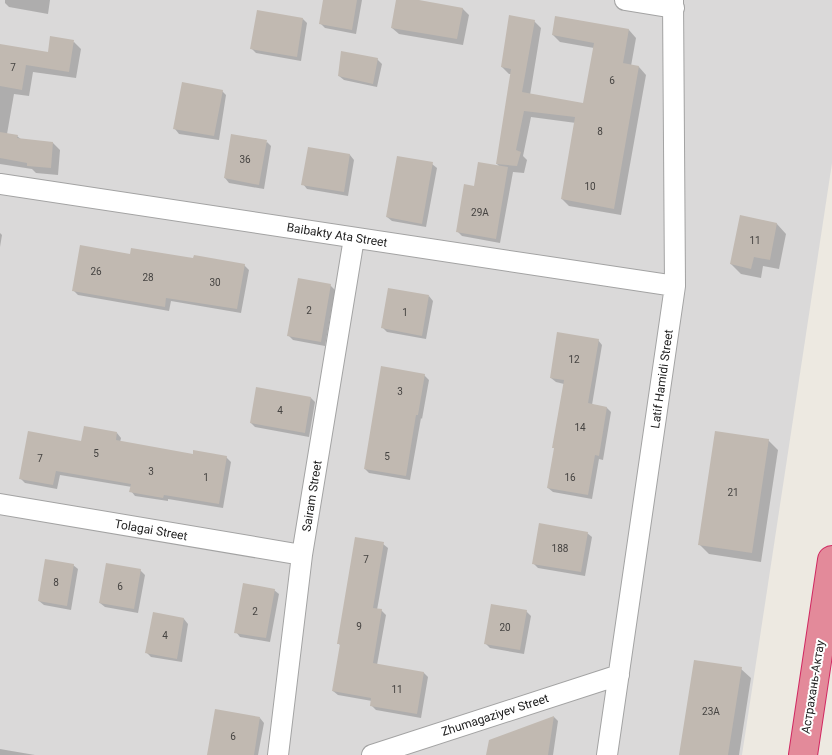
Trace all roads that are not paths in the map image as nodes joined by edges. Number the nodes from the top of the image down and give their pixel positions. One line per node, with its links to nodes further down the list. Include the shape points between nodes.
1 (625, 0): 2 (street)
2 (673, 4): 5 (street, Latif Hamidi Street)
3 (0, 184): 4 (street, Baibakty Ata Street)
4 (354, 238): 5 (street, Baibakty Ata Street); 7 (street, Sairam Street)
5 (675, 286): 9 (street, Latif Hamidi Street)
6 (0, 504): 7 (street, Tolagai Street)
7 (302, 555): 10 (street, Sairam Street)
8 (832, 560): 13 (highway, Астрахань-Актау)
9 (619, 675): 11 (street, Zhumagaziyev Street); 12 (street, Latif Hamidi Street)
10 (278, 755)
11 (372, 755)
12 (607, 755)
13 (803, 755)

